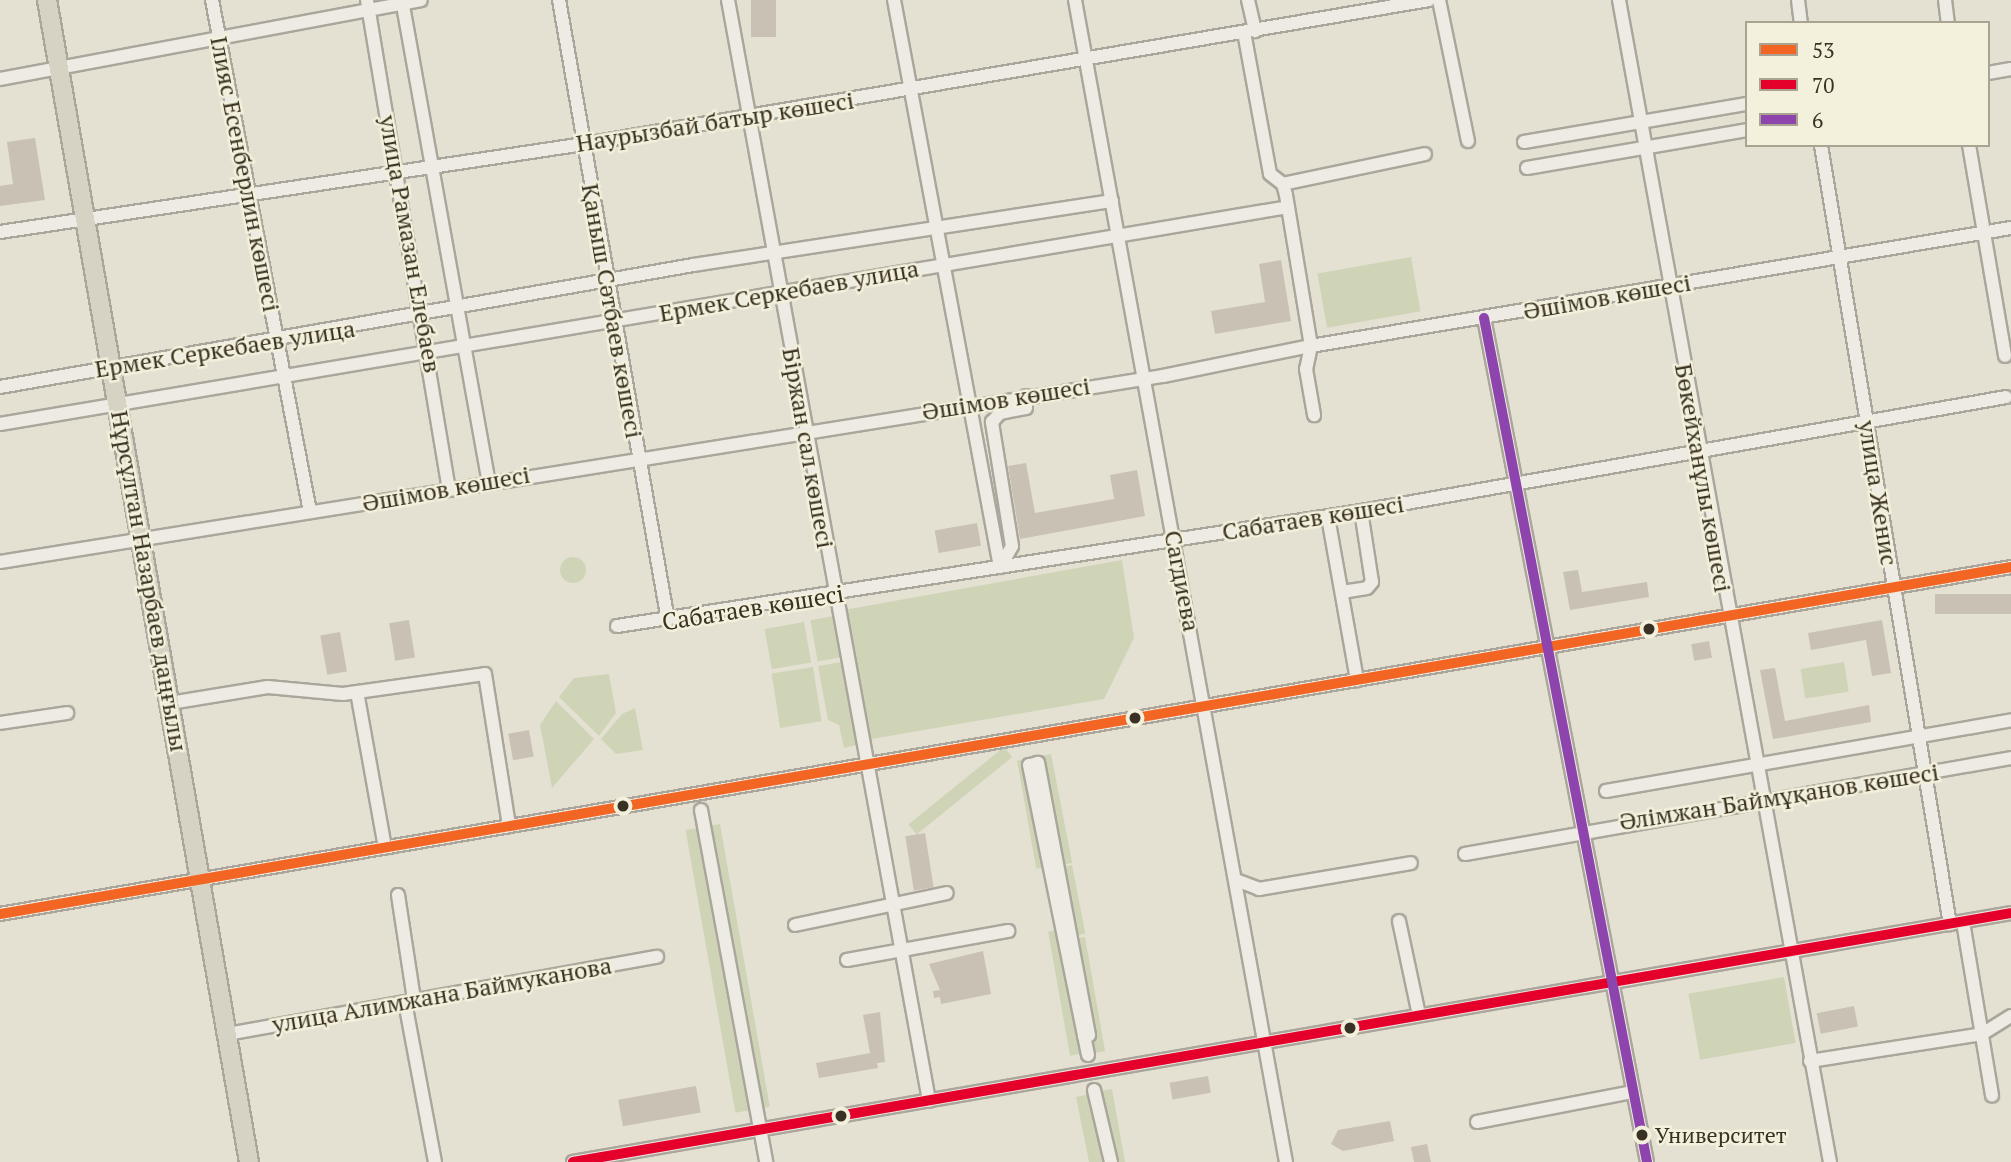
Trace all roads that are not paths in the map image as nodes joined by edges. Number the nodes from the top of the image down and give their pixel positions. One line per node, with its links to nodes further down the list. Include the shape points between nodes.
1 (47, 0): 21 (highway, Нұрсұлтан Назарбаев даңғылы)
2 (212, 0): 19 (street, Ілияс Есенберлин көшесі)
3 (421, 0): 14 (street)
4 (559, 0): 32 (street, Қаныш Сәтбаев көшесі)
5 (728, 0): 27 (street, Біржан сал көшесі)
6 (894, 0): 25 (street)
7 (1075, 0): 20 (street, Сагдиева)
8 (1248, 0): 18 (street)
9 (1429, 0): 18 (street, Наурызбай батыр көшесі)
10 (1439, 0): 30 (street)
11 (1619, 0): 28 (street, Бөкейханұлы көшесі)
12 (1798, 0): 16 (street)
13 (1945, 0): 17 (street)
14 (402, 2): 15 (street); 37 (street, улица Рамазан Елебаев)
15 (368, 5): 19 (street); 39 (street, улица Рамазан Елебаев)
16 (1801, 21)
17 (1948, 21)
18 (1249, 32): 20 (street, Наурызбай батыр көшесі); 40 (street, via 1270,174)
19 (219, 37): 21 (street); 41 (street, Ілияс Есенберлин көшесі)
20 (1086, 61): 25 (street, Наурызбай батыр көшесі); 42 (street, Сагдиева)
21 (59, 67): 24 (street); 44 (highway, Нұрсұлтан Назарбаев даңғылы)
22 (2011, 69): 23 (street)
23 (1990, 73)
24 (0, 79)
25 (909, 91): 27 (street, Наурызбай батыр көшесі); 46 (street)
26 (1745, 104): 28 (street)
27 (747, 117): 32 (street, Наурызбай батыр көшесі); 50 (street, Біржан сал көшесі)
28 (1639, 119): 31 (street); 33 (street, Бөкейханұлы көшесі)
29 (1745, 130): 33 (street)
30 (1468, 141)
31 (1524, 142)
32 (584, 144): 37 (street, Наурызбай батыр көшесі); 53 (street, Қаныш Сәтбаев көшесі)
33 (1644, 147): 38 (street); 54 (street, Бөкейханұлы көшесі)
34 (1821, 147): 51 (street, улица Женис)
35 (1969, 147): 48 (street)
36 (1425, 154): 40 (street)
37 (432, 166): 39 (street, Наурызбай батыр көшесі); 56 (street, улица Рамазан Елебаев)
38 (1527, 168)
39 (398, 172): 41 (street, Наурызбай батыр көшесі); 57 (street, улица Рамазан Елебаев)
40 (1283, 184): 43 (street)
41 (247, 194): 44 (street, Наурызбай батыр көшесі); 60 (street, Ілияс Есенберлин көшесі)
42 (1112, 201): 46 (street, Ермек Серкебаев улица); 49 (street, Сагдиева)
43 (1287, 207): 49 (street, Ермек Серкебаев улица); 62 (street)
44 (83, 218): 47 (street, Наурызбай батыр көшесі); 65 (highway, Нұрсұлтан Назарбаев даңғылы)
45 (2011, 228): 48 (street, Әшімов көшесі)
46 (937, 230): 50 (street, Ермек Серкебаев улица); 52 (street)
47 (0, 232)
48 (1984, 232): 51 (street, Әшімов көшесі); 64 (street)
49 (1119, 237): 52 (street, Ермек Серкебаев улица); 67 (street, Сагдиева)
50 (773, 254): 53 (street, Ермек Серкебаев улица); 55 (street, Біржан сал көшесі)
51 (1839, 258): 54 (street, Әшімов көшесі); 74 (street, улица Женис)
52 (944, 265): 55 (street, Ермек Серкебаев улица); 72 (street)
53 (608, 282): 56 (street, Ермек Серкебаев улица); 59 (street, Қаныш Сәтбаев көшесі)
54 (1668, 287): 58 (street, Әшімов көшесі); 77 (street, Бөкейханұлы көшесі)
55 (779, 292): 59 (street, Ермек Серкебаев улица); 76 (street, Біржан сал көшесі)
56 (456, 310): 57 (street, Ермек Серкебаев улица); 61 (street, улица Рамазан Елебаев)
57 (422, 316): 60 (street, Ермек Серкебаев улица); 63 (street, улица Рамазан Елебаев)
58 (1484, 318): 62 (street, Әшімов көшесі); 80 (street)
59 (614, 321): 61 (street, Ермек Серкебаев улица); 78 (street, Қаныш Сәтбаев көшесі)
60 (276, 341): 65 (street, Ермек Серкебаев улица); 66 (street, Ілияс Есенберлин көшесі)
61 (461, 344): 63 (street, Ермек Серкебаев улица); 79 (street, улица Рамазан Елебаев)
62 (1311, 346): 67 (street, Әшімов көшесі); 73 (street, via 1306,369)
63 (428, 349): 66 (street, Ермек Серкебаев улица); 81 (street, улица Рамазан Елебаев)
64 (2005, 356)
65 (112, 368): 68 (street, Ермек Серкебаев улица); 71 (highway, Нұрсұлтан Назарбаев даңғылы)
66 (283, 374): 71 (street, Ермек Серкебаев улица); 82 (street, Ілияс Есенберлин көшесі)
67 (1144, 379): 69 (street, Әшімов көшесі); 86 (street, Сагдиева)
68 (0, 387)
69 (1026, 396): 72 (street, Әшімов көшесі); 88 (street, via 1026,408 1000,413 992,422 1012,546)
70 (2006, 397): 74 (street, Сабатаев көшесі)
71 (118, 404): 75 (street, Ермек Серкебаев улица); 85 (highway, Нұрсұлтан Назарбаев даңғылы)
72 (971, 404): 76 (street, Әшімов көшесі); 88 (street)
73 (1314, 415)
74 (1866, 421): 77 (street, Сабатаев көшесі); 90 (street, улица Женис)
75 (0, 424)
76 (805, 432): 78 (street, Әшімов көшесі); 92 (street, Біржан сал көшесі)
77 (1699, 452): 80 (street, Сабатаев көшесі); 93 (street, Бөкейханұлы көшесі)
78 (638, 456): 79 (street, Әшімов көшесі); 94 (street, Қаныш Сәтбаев көшесі)
79 (489, 482): 81 (street, Әшімов көшесі)
80 (1516, 484): 83 (street, Сабатаев көшесі); 96 (street)
81 (449, 488): 82 (street, Әшімов көшесі)
82 (310, 512): 85 (street, Әшімов көшесі)
83 (1361, 512): 84 (street, Сабатаев көшесі); 91 (street, via 1372,582 1367,588)
84 (1328, 517): 86 (street, Сабатаев көшесі); 91 (street)
85 (142, 540): 87 (street, Әшімов көшесі); 99 (highway, Нұрсұлтан Назарбаев даңғылы)
86 (1175, 540): 88 (street, Сабатаев көшесі); 100 (street, Сагдиева)
87 (0, 562)
88 (1000, 567): 92 (street, Сабатаев көшесі)
89 (2011, 567): 90 (street)
90 (1894, 587): 93 (street); 104 (street, улица Женис)
91 (1342, 592): 97 (street)
92 (835, 594): 94 (street, Сабатаев көшесі); 107 (street, Біржан сал көшесі)
93 (1728, 615): 96 (street); 108 (street, Бөкейханұлы көшесі)
94 (667, 621): 95 (street, Сабатаев көшесі)
95 (617, 626)
96 (1547, 647): 97 (street); 114 (street)
97 (1357, 680): 100 (street)
98 (357, 692): 99 (street, via 268,687); 113 (street, via 485,674); 115 (street)
99 (170, 703): 119 (highway, Нұрсұлтан Назарбаев даңғылы)
100 (1205, 704): 107 (street); 118 (street, Сагдиева)
101 (67, 713): 103 (street)
102 (2011, 720): 104 (street, Әлімжан Баймұқанов көшесі)
103 (0, 723)
104 (1919, 735): 108 (street, Әлімжан Баймұқанов көшесі); 109 (street, улица Женис)
105 (2011, 758): 109 (street, Әлімжан Баймұқанов көшесі)
106 (1033, 759): 140 (street, via 1029,765 1038,785 1080,1014 1080,1037 1084,1036)
107 (864, 764): 113 (street); 122 (street, Біржан сал көшесі)
108 (1756, 765): 110 (street, Әлімжан Баймұқанов көшесі); 111 (street, Бөкейханұлы көшесі)
109 (1925, 773): 111 (street, Әлімжан Баймұқанов көшесі); 126 (street, улица Женис)
110 (1606, 791)
111 (1762, 799): 114 (street, Әлімжан Баймұқанов көшесі); 130 (street, Бөкейханұлы көшесі)
112 (701, 810): 147 (street)
113 (509, 826): 115 (street)
114 (1583, 831): 116 (street, Әлімжан Баймұқанов көшесі); 133 (street)
115 (385, 847): 119 (street)
116 (1465, 854)
117 (1411, 863): 118 (street, via 1259,889)
118 (1236, 880): 139 (street, Сагдиева)
119 (201, 881): 124 (street); 137 (highway, Нұрсұлтан Назарбаев даңғылы)
120 (947, 893): 122 (street)
121 (398, 895): 134 (street)
122 (893, 907): 127 (street); 129 (street, Біржан сал көшесі)
123 (2011, 913): 126 (street)
124 (0, 915)
125 (1399, 921): 135 (street)
126 (1956, 923): 130 (street); 138 (street, улица Женис)
127 (796, 925)
128 (1007, 931): 129 (street)
129 (901, 949): 132 (street); 145 (street, Біржан сал көшесі)
130 (1788, 951): 133 (street); 141 (street, Бөкейханұлы көшесі)
131 (657, 957): 134 (street, улица Алимжана Баймуканова)
132 (847, 960)
133 (1612, 982): 135 (street); 143 (street)
134 (409, 1001): 137 (street, улица Алимжана Баймуканова); 149 (street)
135 (1419, 1015): 139 (street)
136 (2011, 1016): 138 (street)
137 (227, 1034): 148 (highway, Нұрсұлтан Назарбаев даңғылы)
138 (1982, 1034): 141 (street); 144 (street, улица Женис)
139 (1265, 1043): 145 (street); 153 (street, Сагдиева)
140 (1087, 1055)
141 (1810, 1061): 155 (street, Бөкейханұлы көшесі)
142 (1094, 1090): 152 (street)
143 (1633, 1092): 146 (street); 154 (street)
144 (1992, 1096)
145 (929, 1101): 147 (street)
146 (1477, 1122)
147 (760, 1132): 150 (street); 151 (street)
148 (249, 1162)
149 (435, 1162)
150 (573, 1162)
151 (766, 1162)
152 (1107, 1162)
153 (1286, 1162)
154 (1647, 1162)
155 (1830, 1162)

